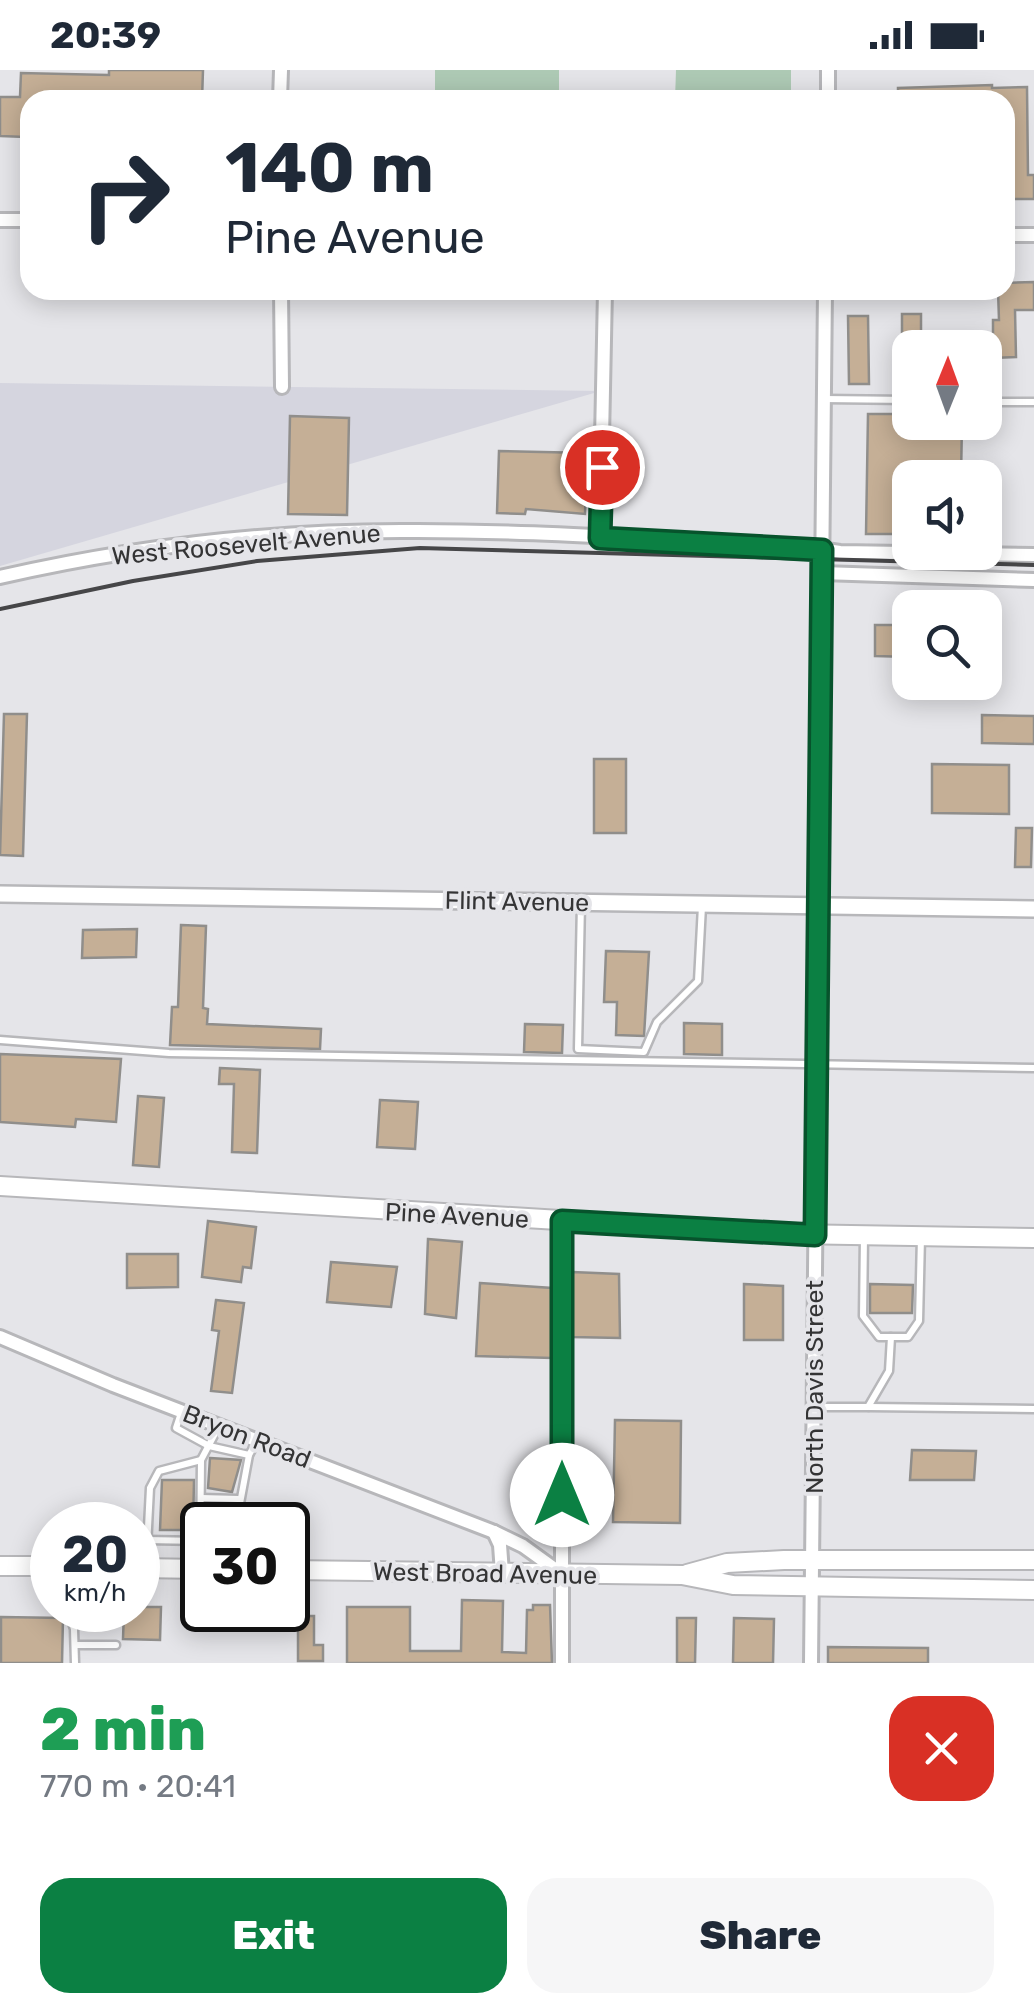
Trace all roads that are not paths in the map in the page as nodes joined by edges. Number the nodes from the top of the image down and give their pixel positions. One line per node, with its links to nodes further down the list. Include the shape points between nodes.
1 (281, 300): 4 (street)
2 (605, 300): 9 (street)
3 (825, 300): 5 (street, North Davis Street)
4 (282, 387)
5 (822, 399): 6 (lane); 10 (street, North Davis Street)
6 (892, 400)
7 (1002, 402): 8 (lane)
8 (1034, 402)
9 (600, 538): 10 (street, West Roosevelt Avenue); 13 (street, West Roosevelt Avenue, via 402,531 274,536 117,554)
10 (822, 550): 11 (street, West Roosevelt Avenue); 12 (street, North Davis Street)
11 (1034, 556)
12 (822, 573): 14 (street); 18 (street, North Davis Street)
13 (0, 577)
14 (1034, 580)
15 (0, 894): 16 (street, Flint Avenue)
16 (582, 902): 17 (street, Flint Avenue); 17 (lane, via 578,1049 644,1052 657,1022 698,982)
17 (702, 903): 18 (street, Flint Avenue)
18 (818, 905): 19 (street, Flint Avenue); 21 (street, North Davis Street)
19 (1034, 908)
20 (0, 1040): 21 (lane, via 169,1053)
21 (817, 1063): 22 (lane); 25 (street, North Davis Street)
22 (1034, 1068)
23 (0, 1186): 24 (main road, Pine Avenue)
24 (562, 1221): 25 (main road, Pine Avenue); 52 (street)
25 (815, 1235): 26 (main road, Pine Avenue); 31 (street, North Davis Street)
26 (864, 1235): 27 (main road, Pine Avenue); 30 (lane, via 863,1316 878,1337)
27 (921, 1236): 28 (main road, Pine Avenue); 30 (lane, via 919,1321 908,1337)
28 (1034, 1238)
29 (0, 1337): 34 (street, Bryon Road)
30 (892, 1337): 32 (lane, via 890,1371)
31 (814, 1407): 32 (lane); 46 (street, North Davis Street)
32 (868, 1407): 33 (lane)
33 (1034, 1409)
34 (182, 1412): 35 (street, Bryon Road); 37 (lane, via 176,1428)
35 (220, 1426): 36 (street, Bryon Road); 37 (lane)
36 (257, 1440): 38 (lane); 45 (street, Bryon Road)
37 (209, 1446): 38 (lane); 39 (lane)
38 (249, 1455): 41 (lane)
39 (201, 1460): 40 (lane); 42 (lane, via 159,1471)
40 (201, 1498): 41 (lane); 43 (lane)
41 (238, 1499): 44 (lane)
42 (149, 1502)
43 (201, 1502)
44 (238, 1502)
45 (494, 1532): 51 (street); 52 (street, Bryon Road)
46 (813, 1560): 47 (main road, West Broad Avenue); 53 (main road, West Broad Avenue, via 727,1563); 54 (street, North Davis Street)
47 (1034, 1560)
48 (0, 1566): 49 (main road)
49 (30, 1566)
50 (310, 1570): 51 (main road, West Broad Avenue)
51 (502, 1573): 52 (main road, West Broad Avenue)
52 (562, 1574): 53 (main road, West Broad Avenue); 60 (street)
53 (682, 1575): 54 (main road, West Broad Avenue, via 733,1585)
54 (812, 1585): 55 (main road, West Broad Avenue); 61 (street, North Davis Street)
55 (1034, 1590)
56 (74, 1632): 57 (lane)
57 (74, 1645): 58 (lane); 59 (lane)
58 (116, 1645)
59 (75, 1663)
60 (562, 1663)
61 (810, 1663)

